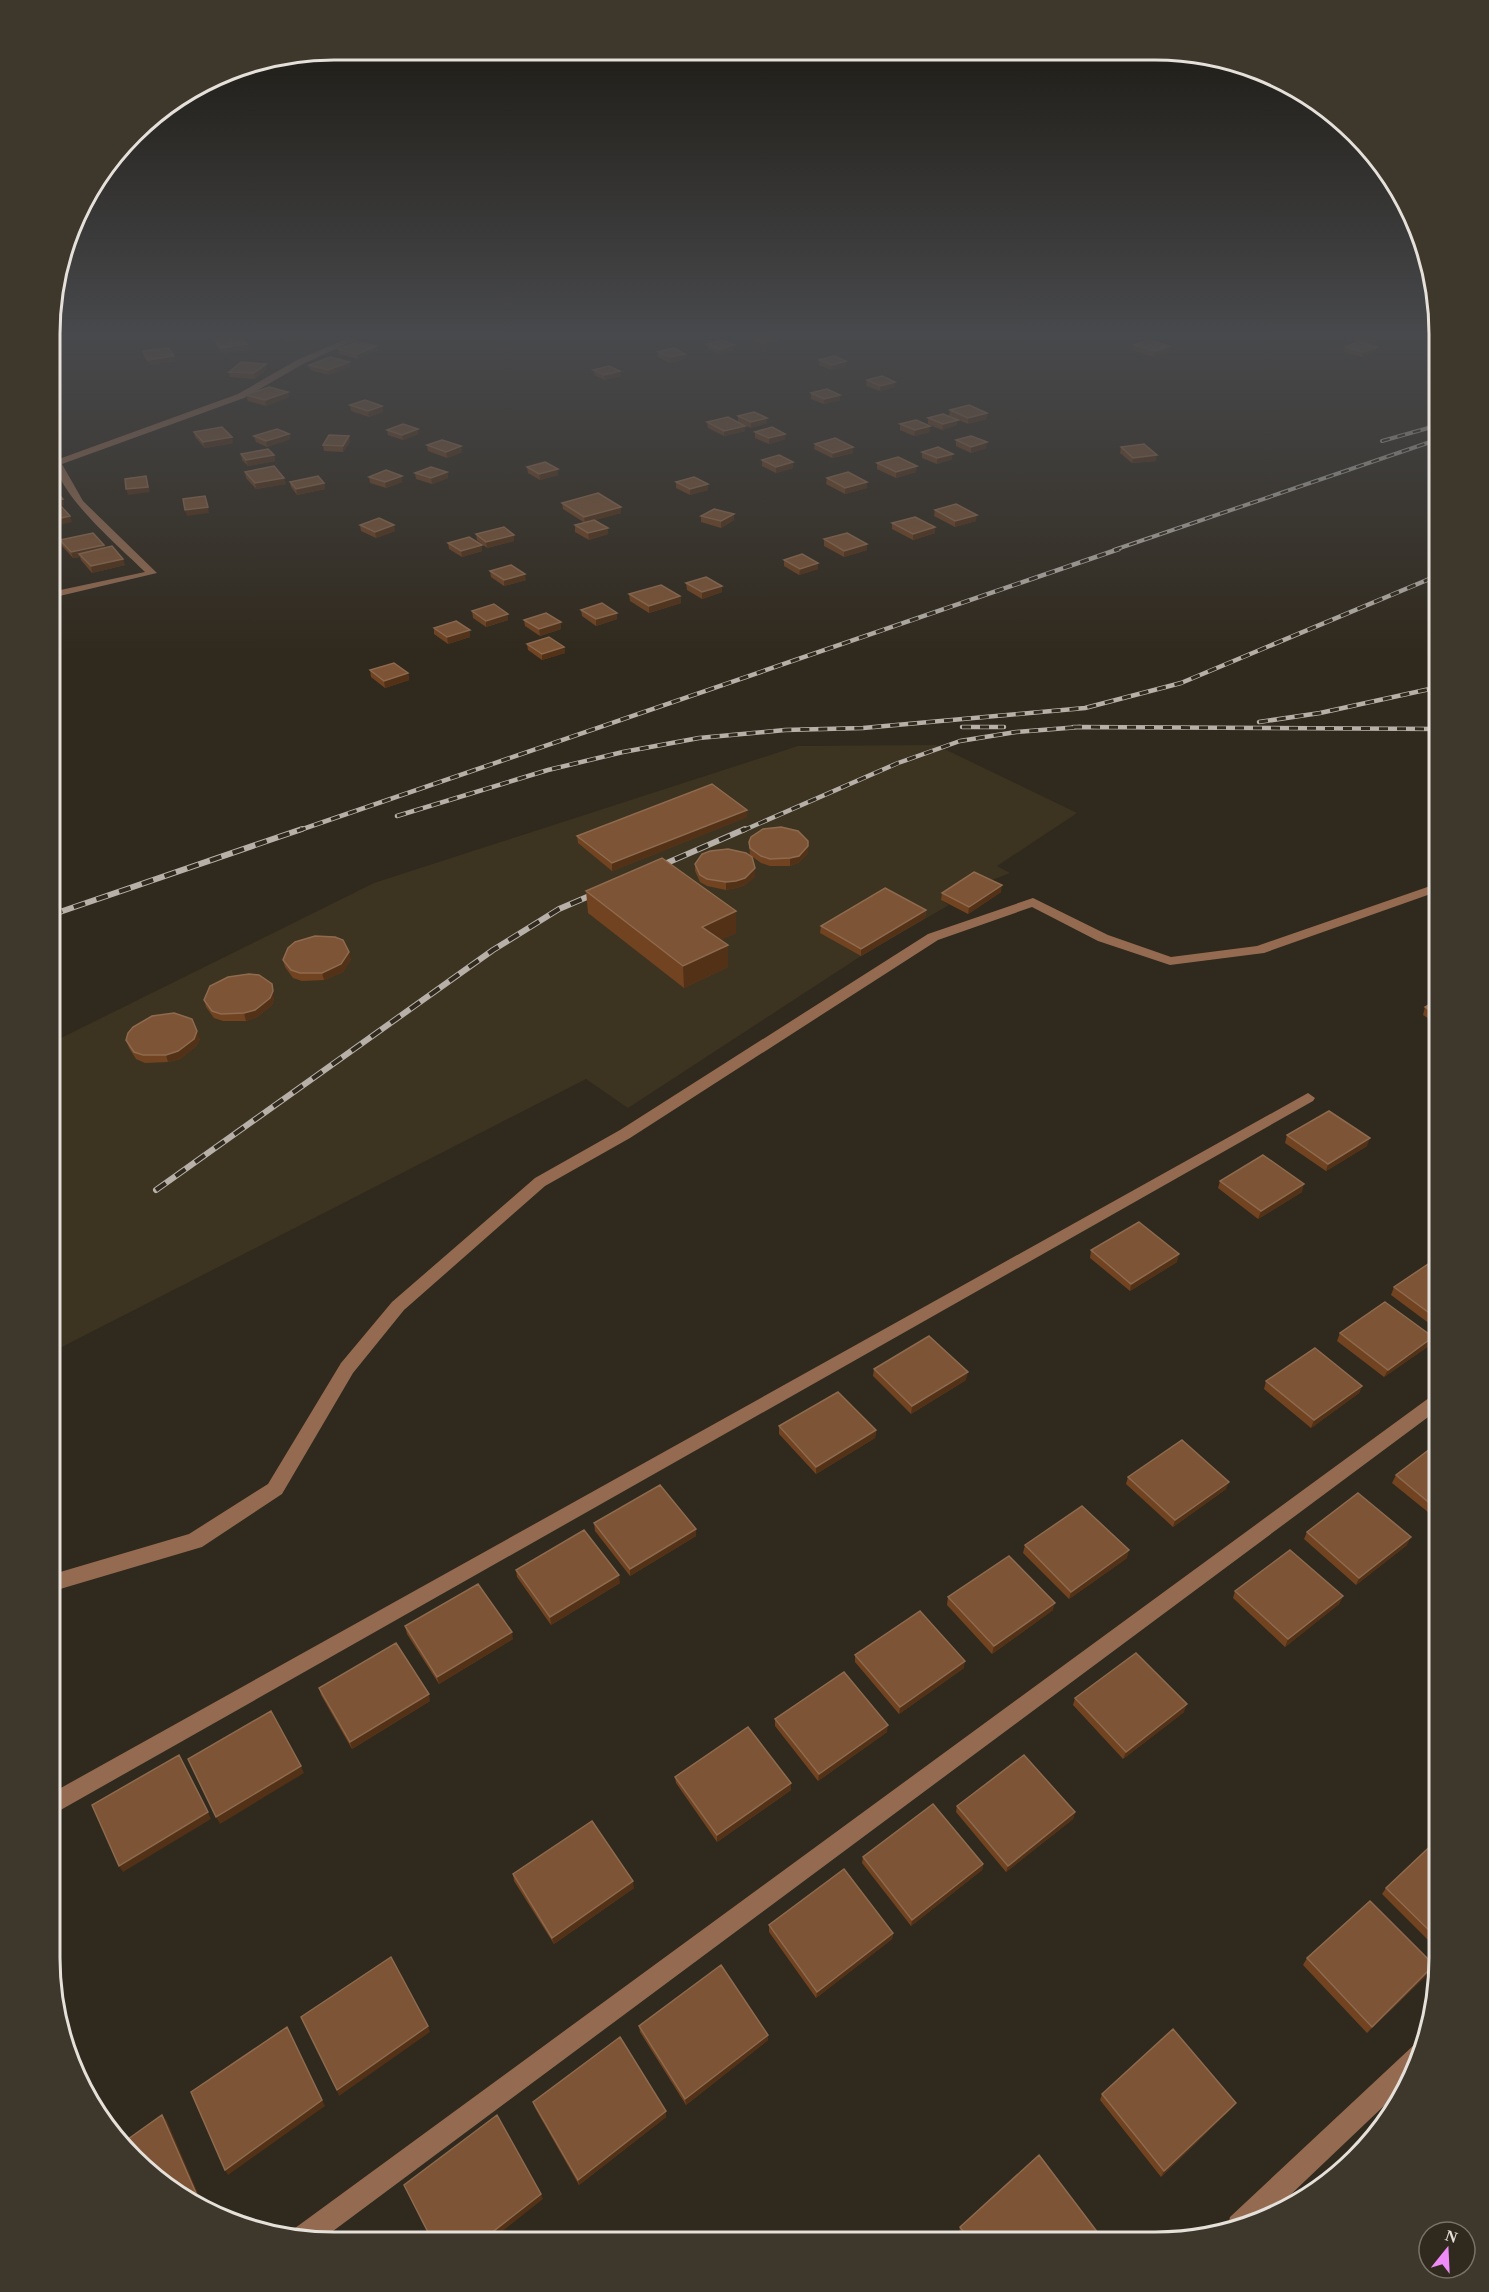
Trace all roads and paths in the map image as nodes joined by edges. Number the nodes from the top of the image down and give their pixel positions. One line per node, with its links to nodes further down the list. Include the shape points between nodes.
1 (118, 442): 2 (street)
2 (60, 461)
3 (60, 466): 4 (street, via 79,502 152,573)
4 (60, 594)
5 (1429, 890): 8 (street, via 1259,950 1170,961 1103,938 1033,902 933,937 625,1134 540,1182 398,1306 347,1368 275,1489 195,1541)
6 (1308, 1098): 9 (street)
7 (1429, 1407): 12 (street)
8 (60, 1581)
9 (60, 1800)
10 (1406, 2068): 11 (street)
11 (1252, 2214)
12 (312, 2231)

